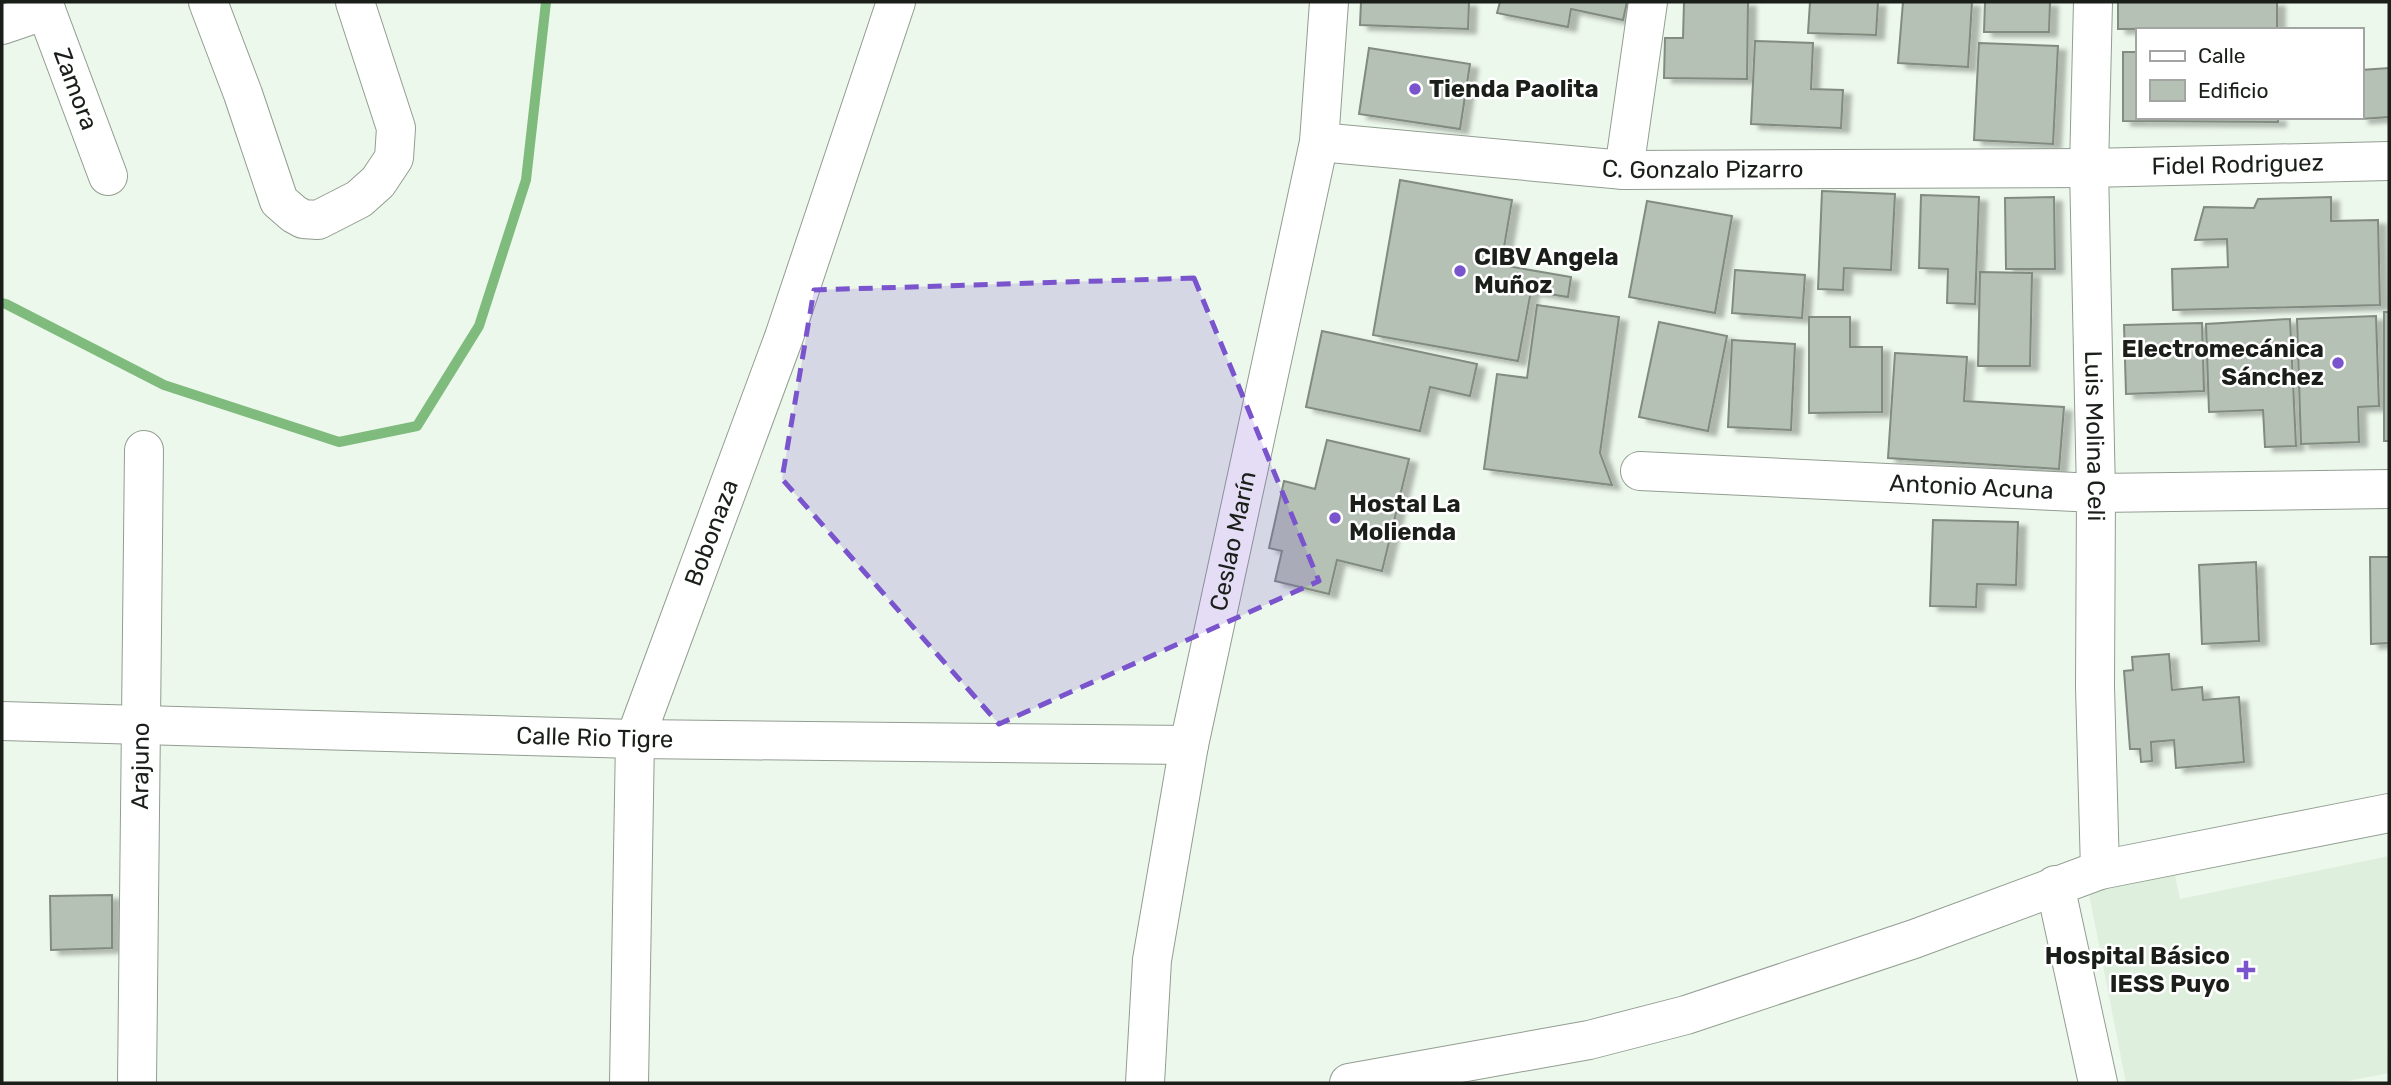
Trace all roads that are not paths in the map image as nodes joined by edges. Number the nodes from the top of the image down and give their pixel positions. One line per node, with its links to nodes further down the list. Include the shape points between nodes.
1 (208, 2): 2 (street, via 279,201 303,219 318,220 359,199 394,158 397,128)
2 (355, 2)
3 (896, 2): 20 (street, Bobonaza, via 785,337)
4 (1329, 2): 9 (street, Ceslao Marín)
5 (1648, 2): 12 (street)
6 (2093, 2): 11 (street, Luis Molina Celi)
7 (44, 6): 8 (street); 13 (street, Zamora)
8 (2, 25)
9 (1319, 142): 12 (street, C. Gonzalo Pizarro); 21 (street, Ceslao Marín)
10 (2389, 162): 11 (street, Fidel Rodriguez)
11 (2089, 169): 12 (street, C. Gonzalo Pizarro); 17 (street, Luis Molina Celi)
12 (1624, 170)
13 (108, 176)
14 (144, 450): 19 (street, Arajuno)
15 (1640, 471): 17 (street, Antonio Acuna)
16 (2389, 489): 17 (street, Antonio Acuna)
17 (2096, 493): 23 (street, Luis Molina Celi, via 2095,687)
18 (2, 721): 19 (street, Calle Rio Tigre)
19 (141, 726): 20 (street, Calle Rio Tigre); 25 (street, Arajuno)
20 (635, 739): 21 (street, Calle Rio Tigre); 26 (street, Bobonaza)
21 (1188, 745): 27 (street, Ceslao Marín, via 1152,960)
22 (2389, 813): 23 (street)
23 (2101, 870): 24 (street)
24 (2055, 885): 28 (street, via 1914,939 1686,1015 1589,1040); 29 (street)
25 (137, 1083)
26 (629, 1083)
27 (1145, 1083)
28 (1349, 1083)
29 (2098, 1083)

